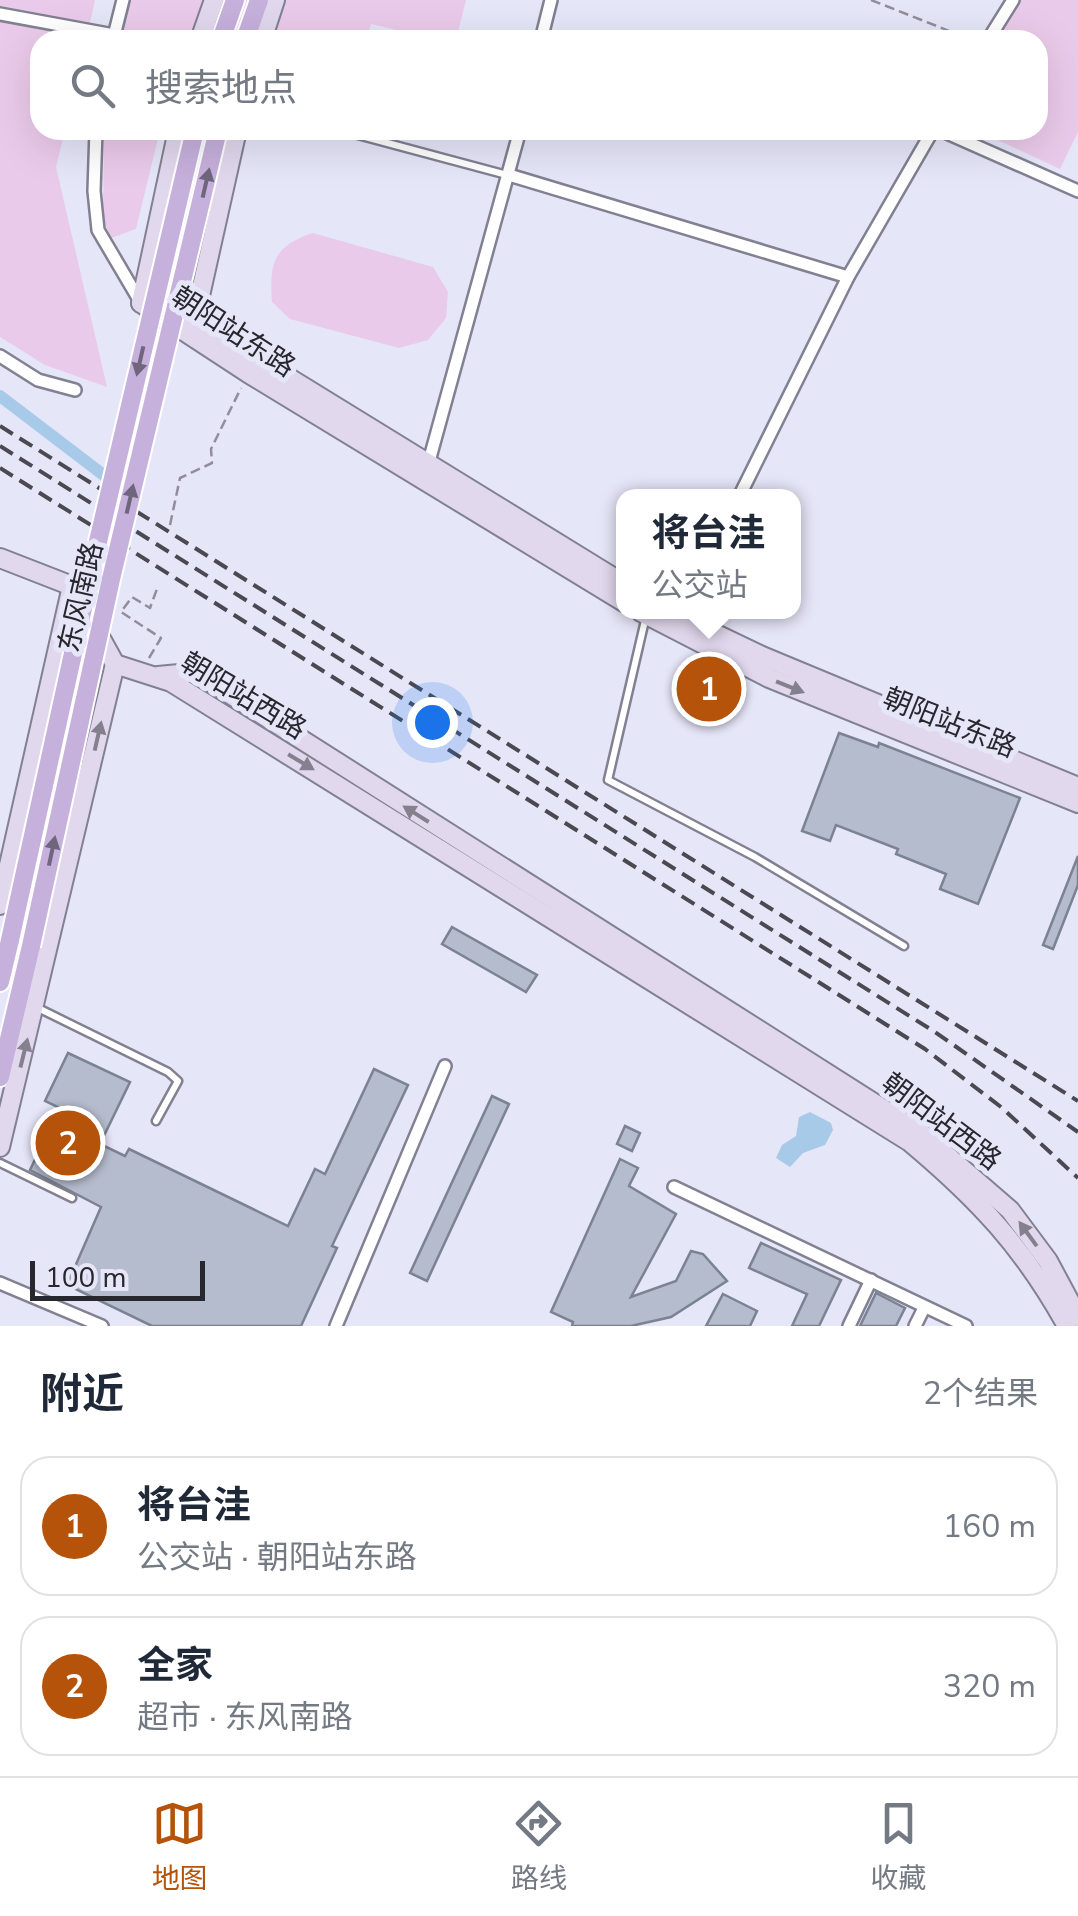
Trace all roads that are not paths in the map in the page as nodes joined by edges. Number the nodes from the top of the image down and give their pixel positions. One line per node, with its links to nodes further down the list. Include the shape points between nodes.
1 (122, 0): 10 (street)
2 (214, 0): 11 (main road)
3 (234, 0): 12 (main road)
4 (259, 0): 13 (main road)
5 (275, 0): 14 (main road)
6 (551, 0): 15 (street)
7 (1013, 0): 16 (street)
8 (0, 14): 9 (street)
9 (76, 30)
10 (116, 30)
11 (204, 30)
12 (224, 30)
13 (248, 30)
14 (265, 30)
15 (544, 30)
16 (994, 30)
17 (96, 140): 29 (street, via 98,230)
18 (176, 140): 29 (main road)
19 (193, 140): 48 (main road, 东风南路, one-way to 48, bridge)
20 (216, 140): 51 (main road, 东风南路, one-way to 20, bridge)
21 (234, 140): 30 (main road)
22 (376, 140): 26 (lane)
23 (518, 140): 26 (street)
24 (930, 140): 28 (street)
25 (959, 140): 27 (street)
26 (509, 176): 28 (street); 33 (street)
27 (1078, 191)
28 (848, 277): 34 (street)
29 (140, 303): 30 (main road, 朝阳站东路)
30 (192, 329): 33 (main road, 朝阳站东路); 38 (main road, 朝阳站东路, via 248,374)
31 (0, 356): 32 (street, via 38,380)
32 (75, 390)
33 (428, 466): 36 (main road, 朝阳站东路)
34 (742, 489)
35 (0, 558): 37 (main road)
36 (616, 579)
37 (72, 586): 42 (main road); 46 (main road)
38 (616, 597)
39 (643, 619): 47 (lane, via 608,780)
40 (656, 619): 45 (main road, 朝阳站东路, one-way to 45, via 769,678)
41 (689, 619): 44 (main road, 朝阳站东路)
42 (115, 664): 43 (main road); 49 (main road, one-way to 42)
43 (150, 673): 60 (main road, 朝阳站西路, one-way to 43, via 1010,1210 921,1132 200,676); 66 (main road, 朝阳站西路, one-way to 66, via 910,1142 997,1222)
44 (1078, 787)
45 (1078, 803)
46 (0, 905)
47 (904, 946)
48 (0, 982)
49 (35, 1007): 52 (lane, via 178,1081); 53 (main road, one-way to 49)
50 (446, 1066): 62 (street)
51 (0, 1076)
52 (156, 1122)
53 (0, 1148)
54 (0, 1162): 56 (lane)
55 (674, 1187): 57 (street)
56 (72, 1198)
57 (871, 1280): 59 (street); 63 (street)
58 (0, 1284): 61 (street)
59 (924, 1308): 64 (street); 65 (street)
60 (1078, 1317)
61 (102, 1326)
62 (336, 1326)
63 (849, 1326)
64 (915, 1326)
65 (966, 1326)
66 (1067, 1326)

